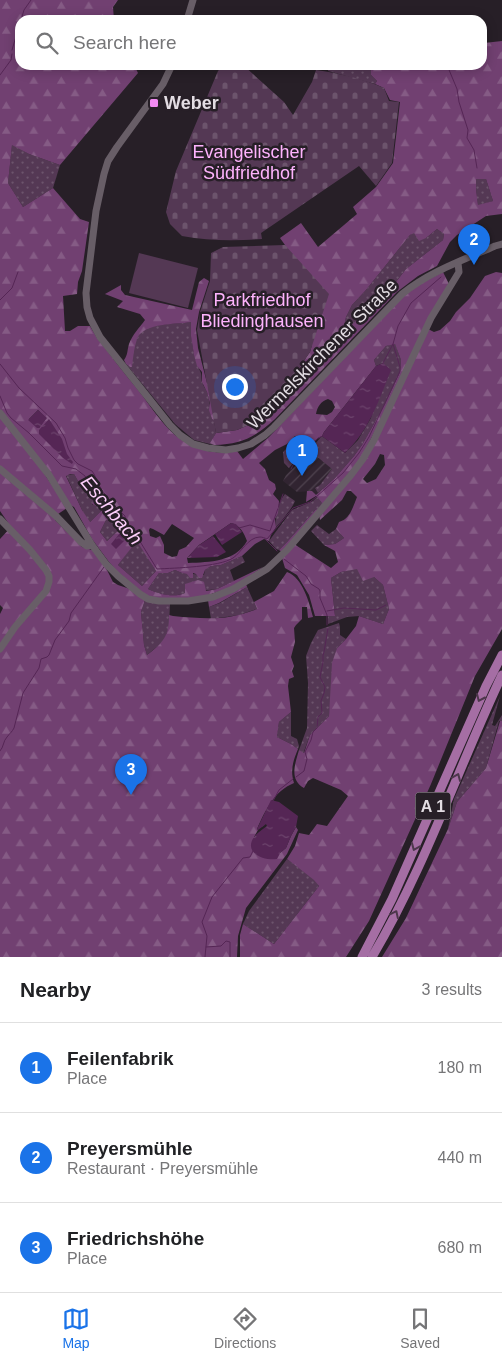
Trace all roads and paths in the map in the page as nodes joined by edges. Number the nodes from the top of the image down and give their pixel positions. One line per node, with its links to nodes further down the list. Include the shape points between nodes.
1 (193, 0): 2 (main road)
2 (188, 15)
3 (170, 70): 5 (main road, Wermelskirchener Straße, via 159,91 108,161 96,211 86,293 90,318 100,337 164,418 185,439 204,447 226,450 247,446 259,439 399,296 424,278)
4 (502, 244): 5 (main road, Wermelskirchener Straße)
5 (458, 263): 9 (main road, via 459,272 434,312 366,456 267,569 213,597 155,601 143,596 118,576)
6 (0, 413): 9 (main road, via 49,475)
7 (0, 469): 9 (main road, via 56,516 81,542)
8 (0, 519): 10 (main road, via 46,570 49,582 46,591)
9 (92, 545)
10 (0, 649)
11 (502, 655): 13 (highway, A 1, one-way to 13, via 392,899)
12 (502, 675): 14 (highway, A 1, one-way to 12, via 417,870)
13 (362, 957)
14 (372, 957)

